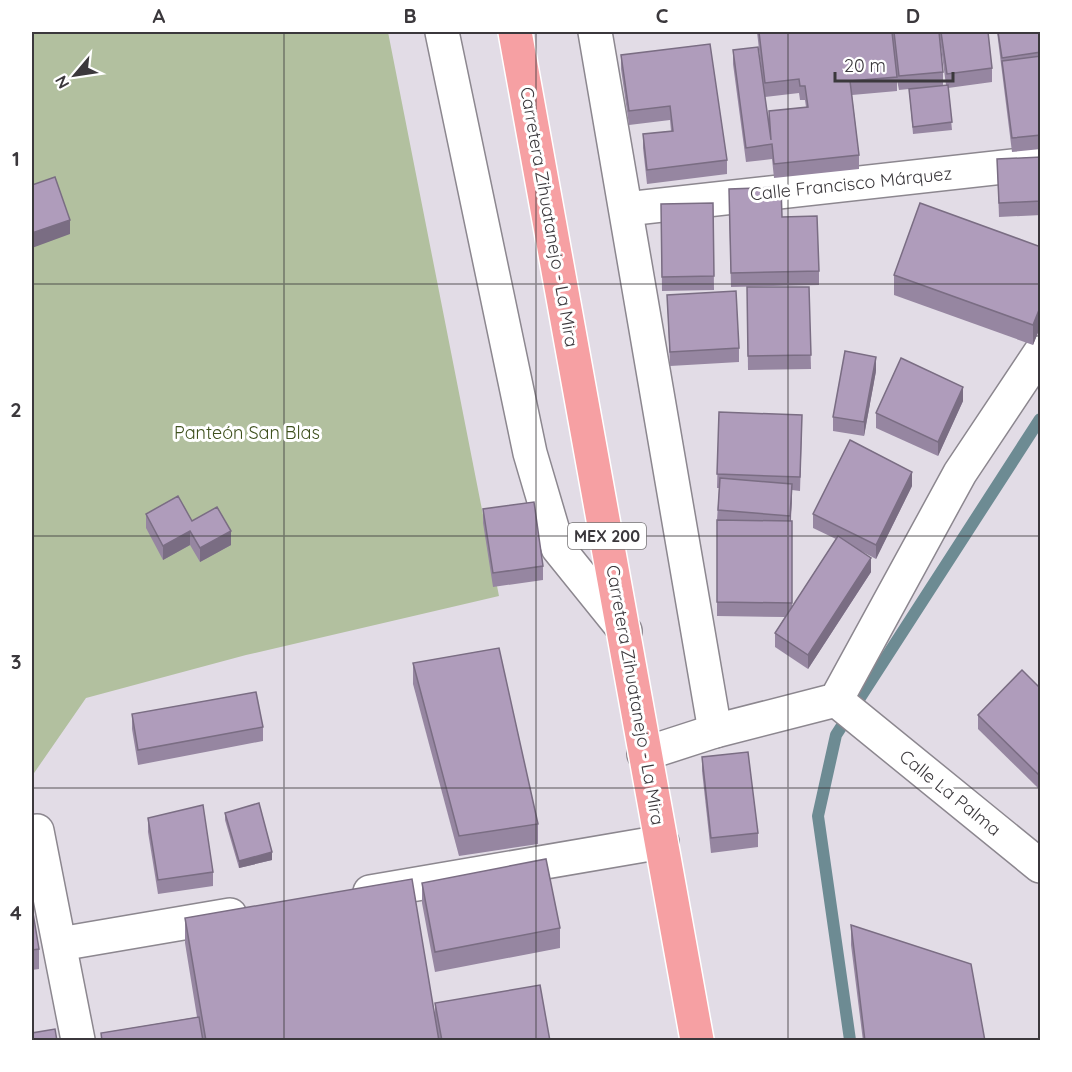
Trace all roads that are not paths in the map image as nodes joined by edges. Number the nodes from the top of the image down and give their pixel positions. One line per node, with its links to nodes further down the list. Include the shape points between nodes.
1 (442, 32): 7 (street, via 530,453 558,548)
2 (515, 32): 7 (highway, Carretera Zihuatanejo - La Mira / MEX 200)
3 (595, 32): 5 (street)
4 (1041, 163): 5 (street, Calle Francisco Márquez)
5 (626, 209): 9 (street)
6 (1041, 353): 8 (street, via 960,473)
7 (625, 632): 10 (highway, Carretera Zihuatanejo - La Mira / MEX 200)
8 (845, 708): 9 (street); 13 (street, Calle La Palma)
9 (715, 731): 10 (street)
10 (644, 754): 12 (highway, Carretera Zihuatanejo - La Mira / MEX 200)
11 (37, 831): 16 (street)
12 (662, 843): 14 (street); 18 (highway, Carretera Zihuatanejo - La Mira / MEX 200)
13 (1041, 866)
14 (343, 896)
15 (261, 910): 16 (street)
16 (60, 944): 17 (street)
17 (78, 1041)
18 (697, 1041)

